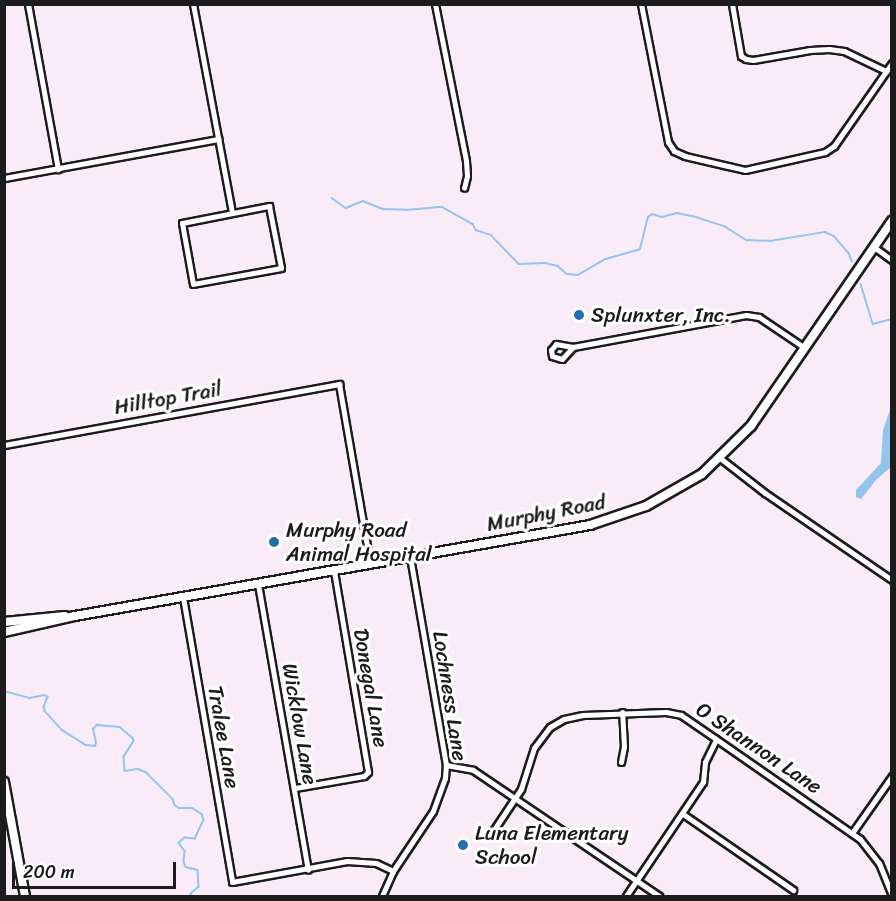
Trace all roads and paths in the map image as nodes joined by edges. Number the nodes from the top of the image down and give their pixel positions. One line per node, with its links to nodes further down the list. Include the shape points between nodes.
1 (28, 4): 9 (street)
2 (194, 4): 8 (street)
3 (435, 4): 11 (street, via 466,161)
4 (641, 4): 7 (street, via 668,142 674,151 685,156 745,170 816,156 834,146)
5 (732, 4): 7 (street, via 741,56 746,59 829,49 844,51)
6 (891, 63): 7 (street)
7 (886, 71)
8 (218, 139): 9 (street); 12 (street)
9 (58, 169): 10 (street)
10 (4, 178)
11 (464, 188)
12 (232, 212): 12 (street, via 182,223 193,284 281,268 269,206)
13 (891, 221): 14 (main road, Murphy Road)
14 (874, 248): 15 (street); 17 (main road, Murphy Road)
15 (891, 260)
16 (573, 347): 17 (street, via 746,315 759,317)
17 (805, 348): 19 (main road, Murphy Road, via 751,426)
18 (4, 445): 21 (street, Hilltop Trail, via 339,384)
19 (720, 458): 20 (main road, Murphy Road, via 675,491 622,516 576,528); 24 (street)
20 (410, 557): 21 (main road, Murphy Road); 33 (street, Lochness Lane)
21 (370, 564): 22 (main road, Murphy Road)
22 (334, 570): 25 (main road, Murphy Road); 36 (street, Donegal Lane, via 368,772 364,776)
23 (891, 572): 24 (street)
24 (889, 579)
25 (258, 584): 26 (main road, Murphy Road); 36 (street, Wicklow Lane)
26 (183, 597): 27 (main road, Murphy Road); 41 (street, Tralee Lane, via 232,882)
27 (75, 616): 28 (main road, Murphy Road, via 36,616); 29 (main road, Murphy Road)
28 (4, 622)
29 (4, 632)
30 (622, 712): 31 (street, O Shannon Lane, via 676,714); 32 (street); 37 (street, O Shannon Lane, via 583,715 550,727 534,748 527,775)
31 (716, 739): 38 (street, via 705,762 703,782); 39 (street, O Shannon Lane)
32 (621, 762)
33 (446, 765): 37 (street, via 473,770); 42 (street, Lochness Lane, via 439,800)
34 (891, 776): 39 (street)
35 (4, 782): 46 (main road)
36 (295, 788): 41 (street, Wicklow Lane)
37 (514, 798): 40 (street, O Shannon Lane); 43 (street)
38 (683, 814): 43 (street); 44 (street)
39 (852, 833): 45 (street, O Shannon Lane, via 879,863)
40 (489, 837)
41 (308, 870): 42 (street, via 357,861 376,863)
42 (393, 871): 47 (street, Lochness Lane)
43 (637, 881): 48 (street); 49 (street)
44 (793, 890)
45 (891, 896)
46 (25, 897)
47 (382, 897)
48 (626, 897)
49 (659, 897)

